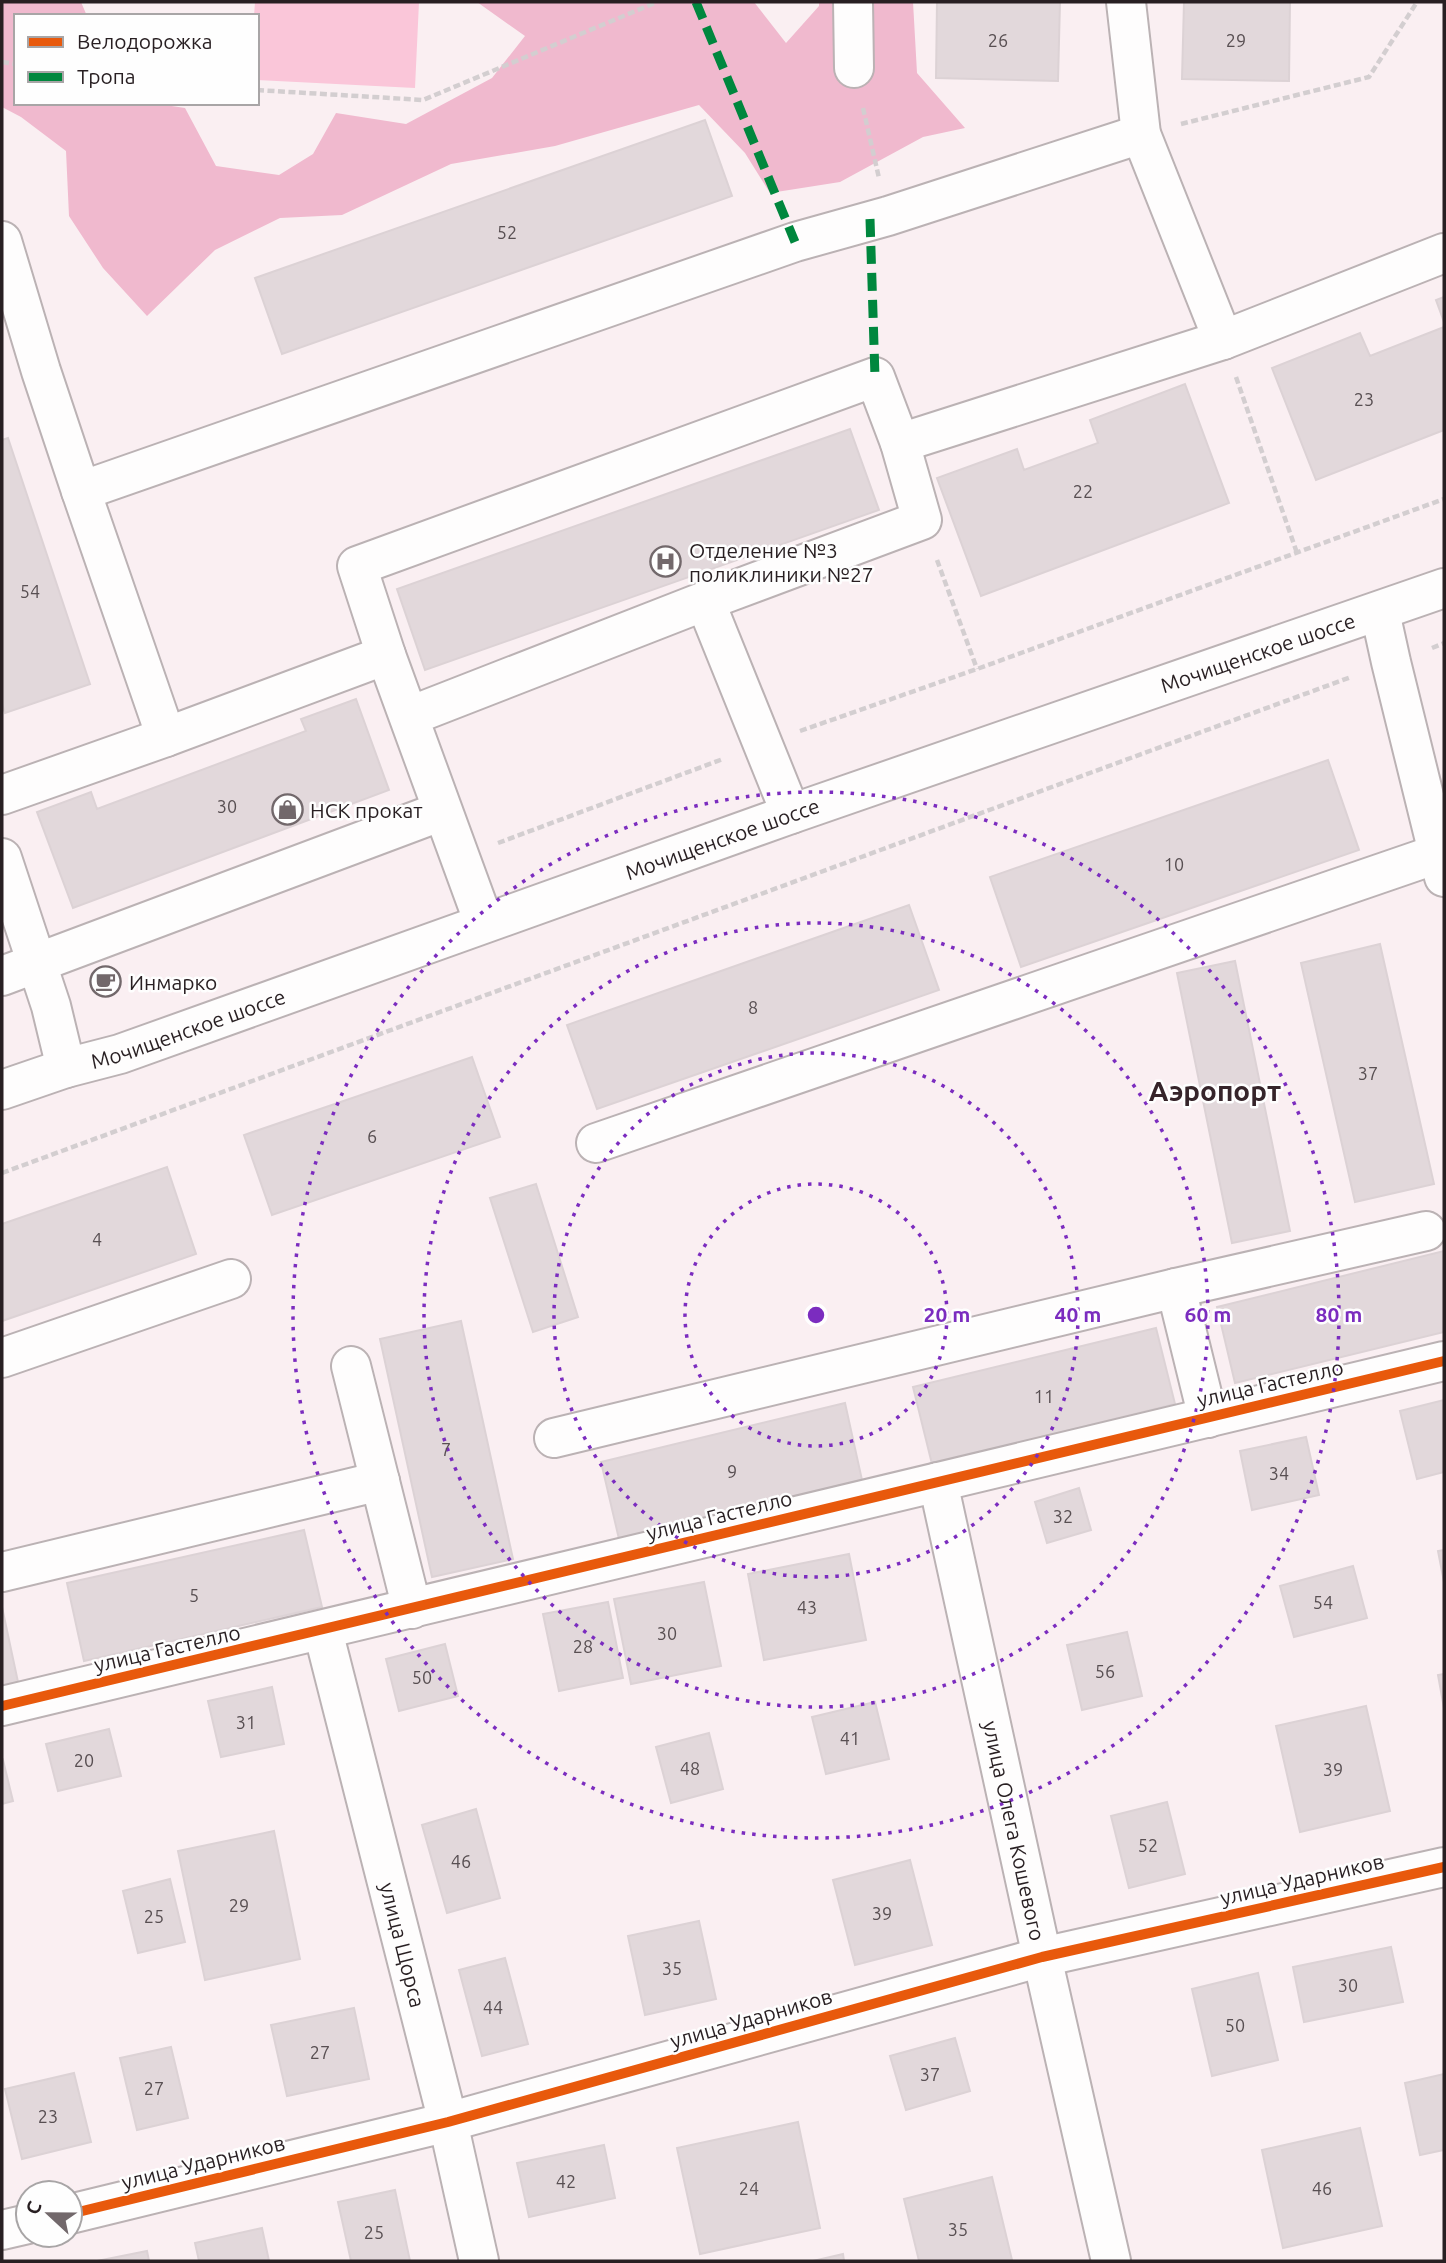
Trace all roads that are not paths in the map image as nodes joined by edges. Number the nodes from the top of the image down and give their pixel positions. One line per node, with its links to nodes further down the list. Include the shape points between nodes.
1 (853, 2): 3 (street)
2 (1126, 2): 4 (street)
3 (854, 68)
4 (1141, 134): 7 (street); 9 (street, via 795,242)
5 (2, 241): 9 (street)
6 (1444, 253): 7 (street)
7 (1223, 340): 8 (street)
8 (900, 443): 11 (street, via 922,520); 13 (street, via 875,377 356,566)
9 (81, 491): 15 (street)
10 (1444, 589): 12 (street, Мочищенское шоссе)
11 (705, 601): 14 (street); 18 (street)
12 (1380, 612): 18 (street, Мочищенское шоссе); 20 (street)
13 (386, 655): 14 (street); 15 (street)
14 (410, 716): 17 (street)
15 (166, 737): 16 (street)
16 (2, 795)
17 (442, 811): 21 (street); 22 (street)
18 (791, 814): 21 (street, Мочищенское шоссе)
19 (2, 858): 22 (street)
20 (1442, 872): 25 (street)
21 (484, 923): 23 (street, Мочищенское шоссе, via 120,1054)
22 (19, 969): 23 (street, via 51,1006)
23 (66, 1068): 24 (street, Мочищенское шоссе)
24 (2, 1090)
25 (596, 1143)
26 (1426, 1231): 28 (street)
27 (231, 1279): 29 (street)
28 (1176, 1288): 32 (street); 33 (street)
29 (2, 1358)
30 (1444, 1361): 32 (street, улица Гастелло)
31 (351, 1366): 34 (street)
32 (1208, 1418): 35 (street, улица Гастелло)
33 (554, 1438)
34 (380, 1481): 36 (street); 37 (street)
35 (939, 1482): 37 (street, улица Гастелло); 41 (street, улица Олега Кошевого)
36 (2, 1572)
37 (412, 1609): 38 (street, улица Гастелло)
38 (323, 1631): 39 (street, улица Гастелло); 42 (street, улица Щорса)
39 (2, 1706)
40 (1444, 1867): 41 (street, улица Ударников)
41 (1042, 1957): 42 (street, улица Ударников); 45 (street, улица Олега Кошевого)
42 (448, 2122): 43 (street, улица Ударников); 44 (street, улица Щорса)
43 (84, 2211)
44 (479, 2261)
45 (1111, 2261)

